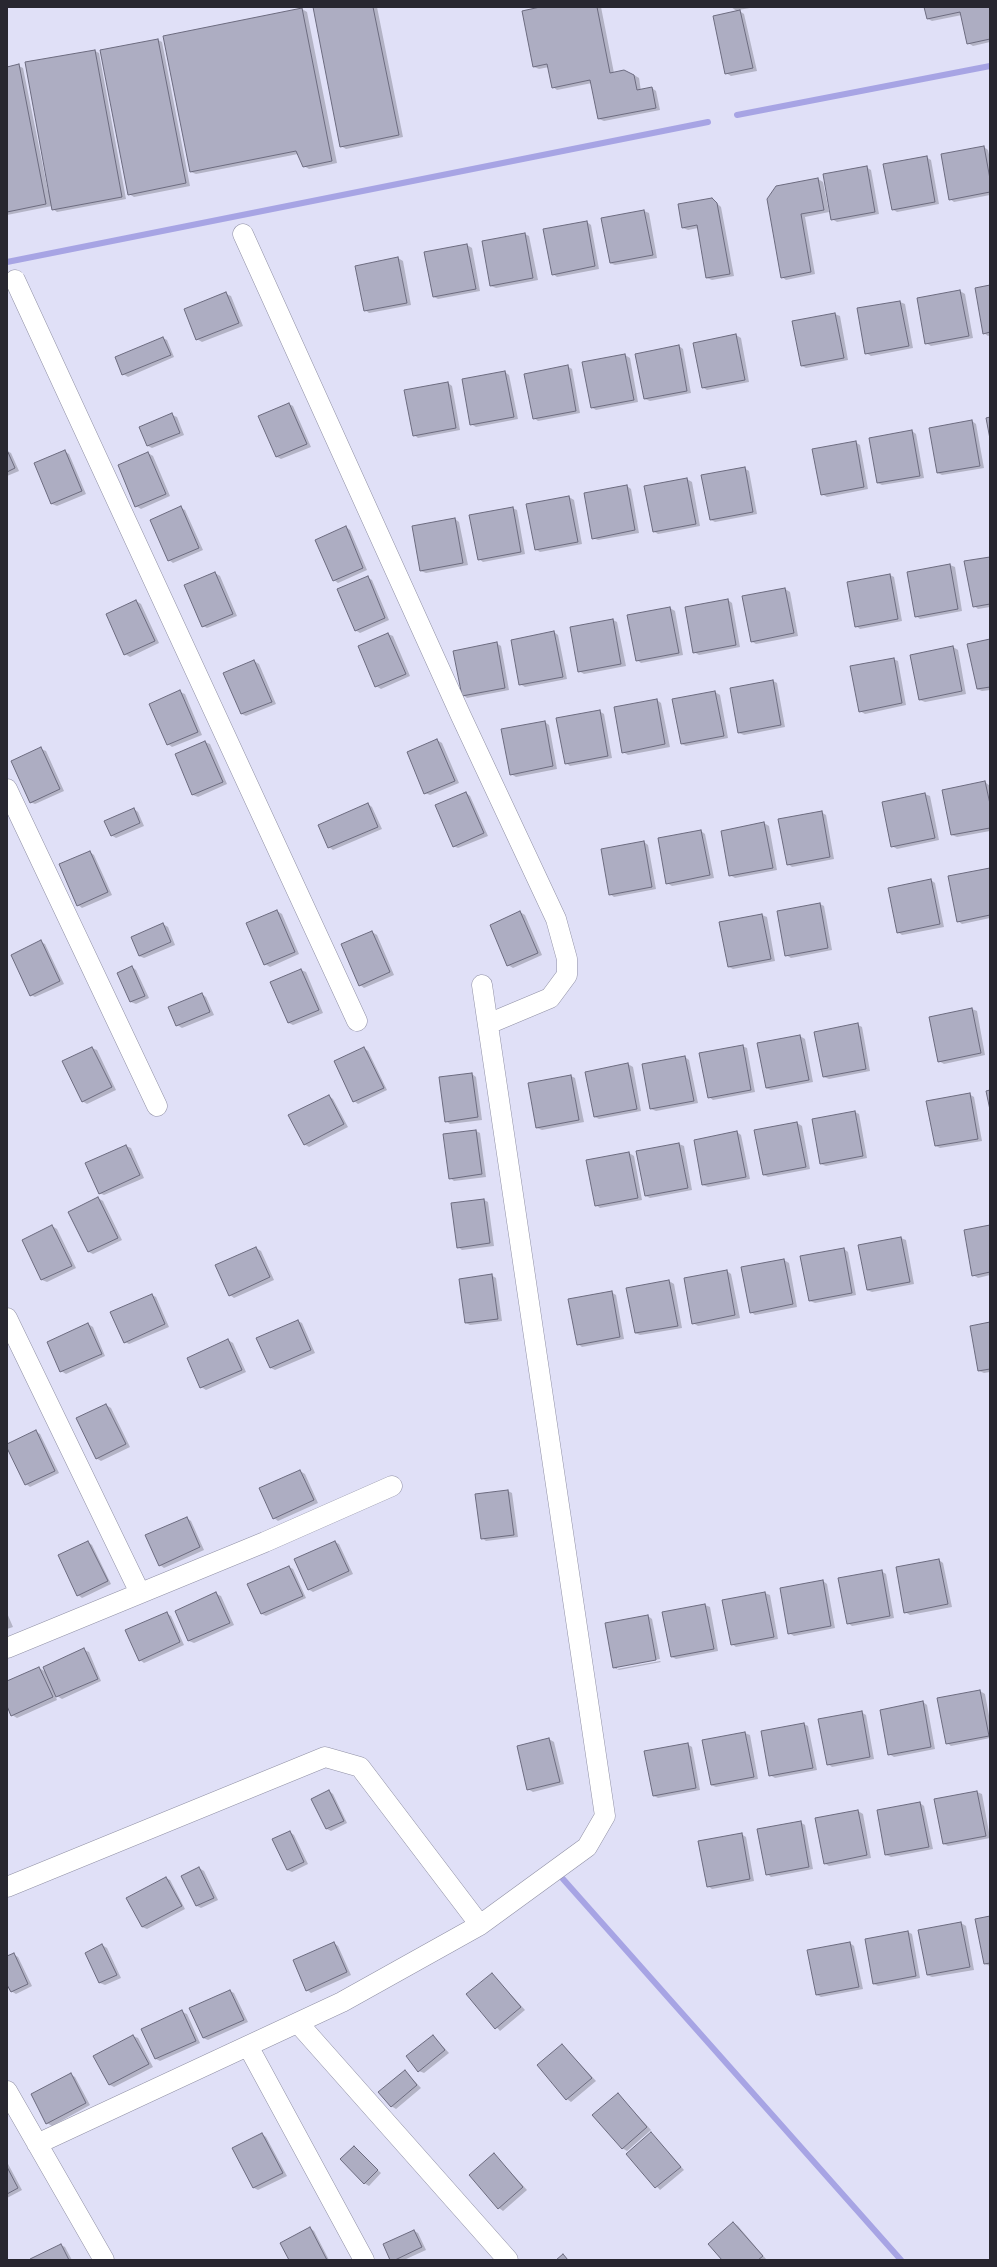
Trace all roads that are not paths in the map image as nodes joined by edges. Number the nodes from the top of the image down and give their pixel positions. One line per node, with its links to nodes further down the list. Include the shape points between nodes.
1 (243, 234): 6 (street, via 556,919 567,959 567,975 550,998)
2 (15, 280): 5 (street)
3 (7, 789): 7 (street)
4 (482, 985): 6 (street)
5 (357, 1021)
6 (488, 1024): 13 (street, via 605,1816 587,1847)
7 (157, 1106)
8 (9, 1330): 10 (street)
9 (392, 1486): 10 (street)
10 (140, 1593): 11 (street)
11 (7, 1648)
12 (7, 1887): 13 (street, via 325,1757 360,1766)
13 (480, 1925): 14 (street, via 342,2002)
14 (298, 2023): 15 (street); 20 (street)
15 (248, 2046): 17 (street); 19 (street)
16 (7, 2092): 17 (street)
17 (37, 2144): 18 (street)
18 (104, 2260)
19 (364, 2260)
20 (508, 2260)

